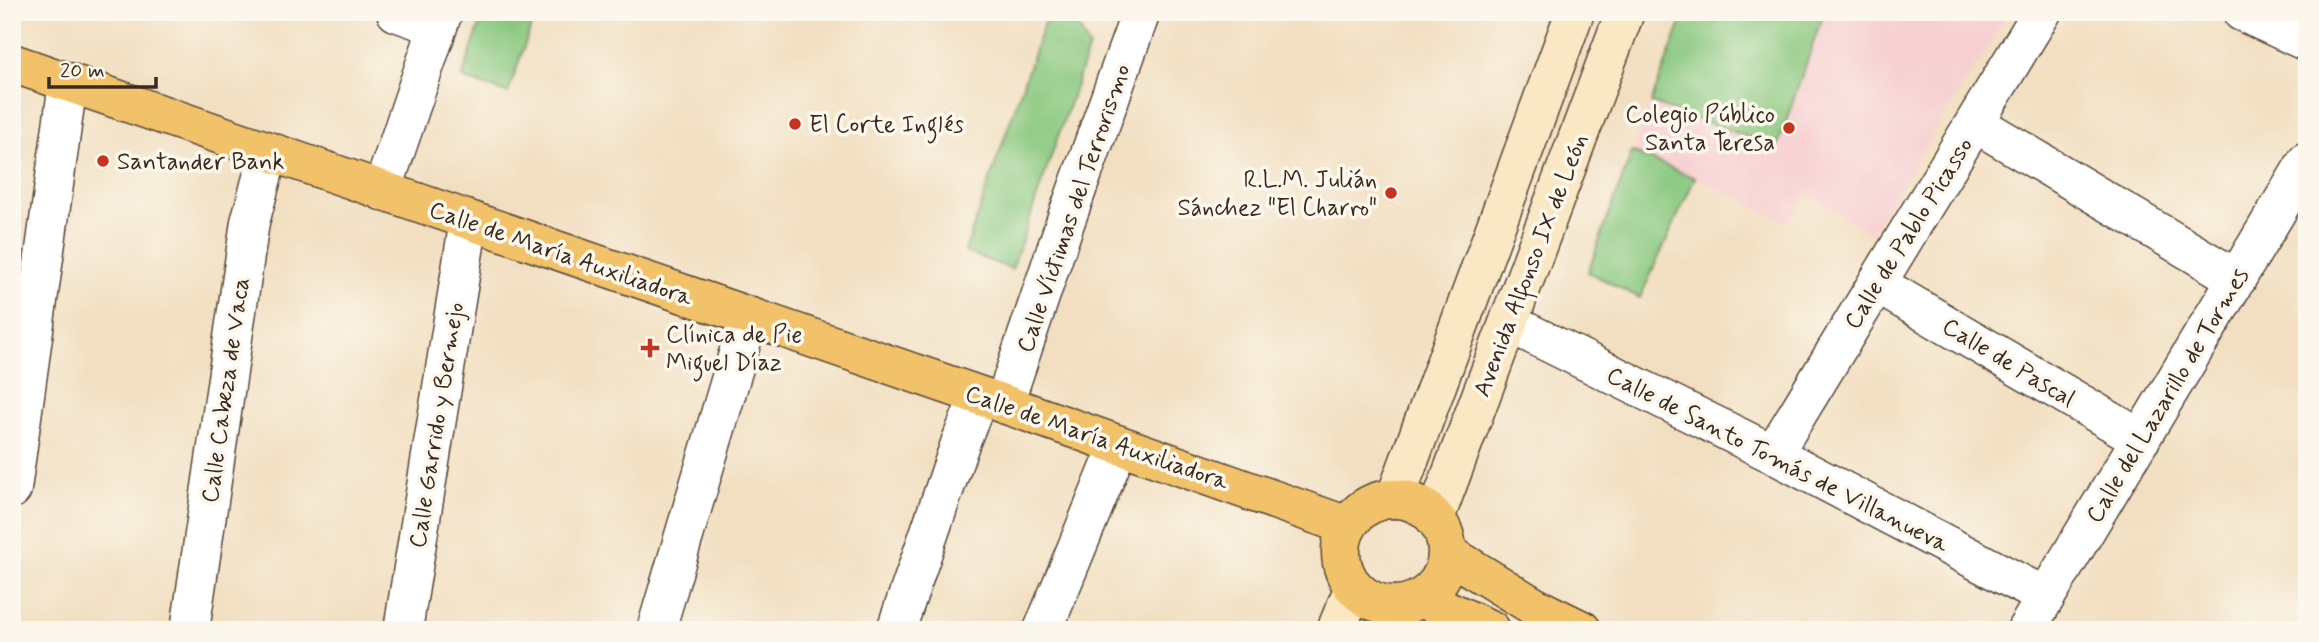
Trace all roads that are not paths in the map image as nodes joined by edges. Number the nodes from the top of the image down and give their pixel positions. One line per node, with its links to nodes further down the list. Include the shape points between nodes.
1 (396, 12): 7 (street)
2 (1141, 12): 20 (street, Calle Víctimas del Terrorismo, via 1066,220)
3 (1575, 12): 25 (main road, Avenida Alfonso IX de León)
4 (1625, 12): 19 (main road, Avenida Alfonso IX de León)
5 (2042, 12): 11 (street, Calle de Pablo Picasso)
6 (2242, 12): 8 (street)
7 (440, 20): 14 (street)
8 (2307, 42)
9 (12, 63): 10 (main road, Calle de María Auxiliadora)
10 (68, 83): 12 (main road, Calle de María Auxiliadora); 24 (street)
11 (1975, 123): 16 (street); 17 (street, Calle de Pablo Picasso)
12 (269, 152): 14 (main road, Calle de María Auxiliadora); 31 (street, Calle Cabeza de Vaca, via 250,222)
13 (2307, 161): 16 (street, Calle del Lazarillo de Tormes)
14 (382, 191): 15 (main road, Calle de María Auxiliadora)
15 (469, 220): 18 (main road, Calle de María Auxiliadora); 32 (street, Calle Garrido y Bermejo)
16 (2237, 279): 21 (street, Calle del Lazarillo de Tormes)
17 (1877, 284): 21 (street, Calle de Pascal); 23 (street, Calle de Pablo Picasso)
18 (748, 317): 20 (main road, Calle de María Auxiliadora); 33 (street)
19 (1509, 323): 23 (street, Calle de Santo Tomás de Villanueva); 27 (main road, Avenida Alfonso IX de León)
20 (992, 400): 22 (main road, Calle de María Auxiliadora); 34 (street, Calle Víctimas del Terrorismo, via 961,441)
21 (2141, 439): 29 (street, Calle del Lazarillo de Tormes)
22 (1119, 445): 26 (main road, Calle de María Auxiliadora); 35 (street)
23 (1773, 454): 29 (street, Calle de Santo Tomás de Villanueva)
24 (12, 489)
25 (1395, 499): 26 (main road, via 1368,506); 27 (main road, via 1418,504)
26 (1348, 526): 28 (main road, via 1341,557)
27 (1441, 536): 30 (main road, via 1440,579); 38 (main road, via 1535,607)
28 (1354, 587): 30 (main road, via 1367,598); 36 (main road)
29 (2046, 597): 39 (street, Calle del Lazarillo de Tormes)
30 (1404, 611): 37 (main road)
31 (190, 630)
32 (403, 630)
33 (656, 630)
34 (896, 630)
35 (1043, 630)
36 (1336, 630)
37 (1491, 630)
38 (1581, 630)
39 (2026, 630)

